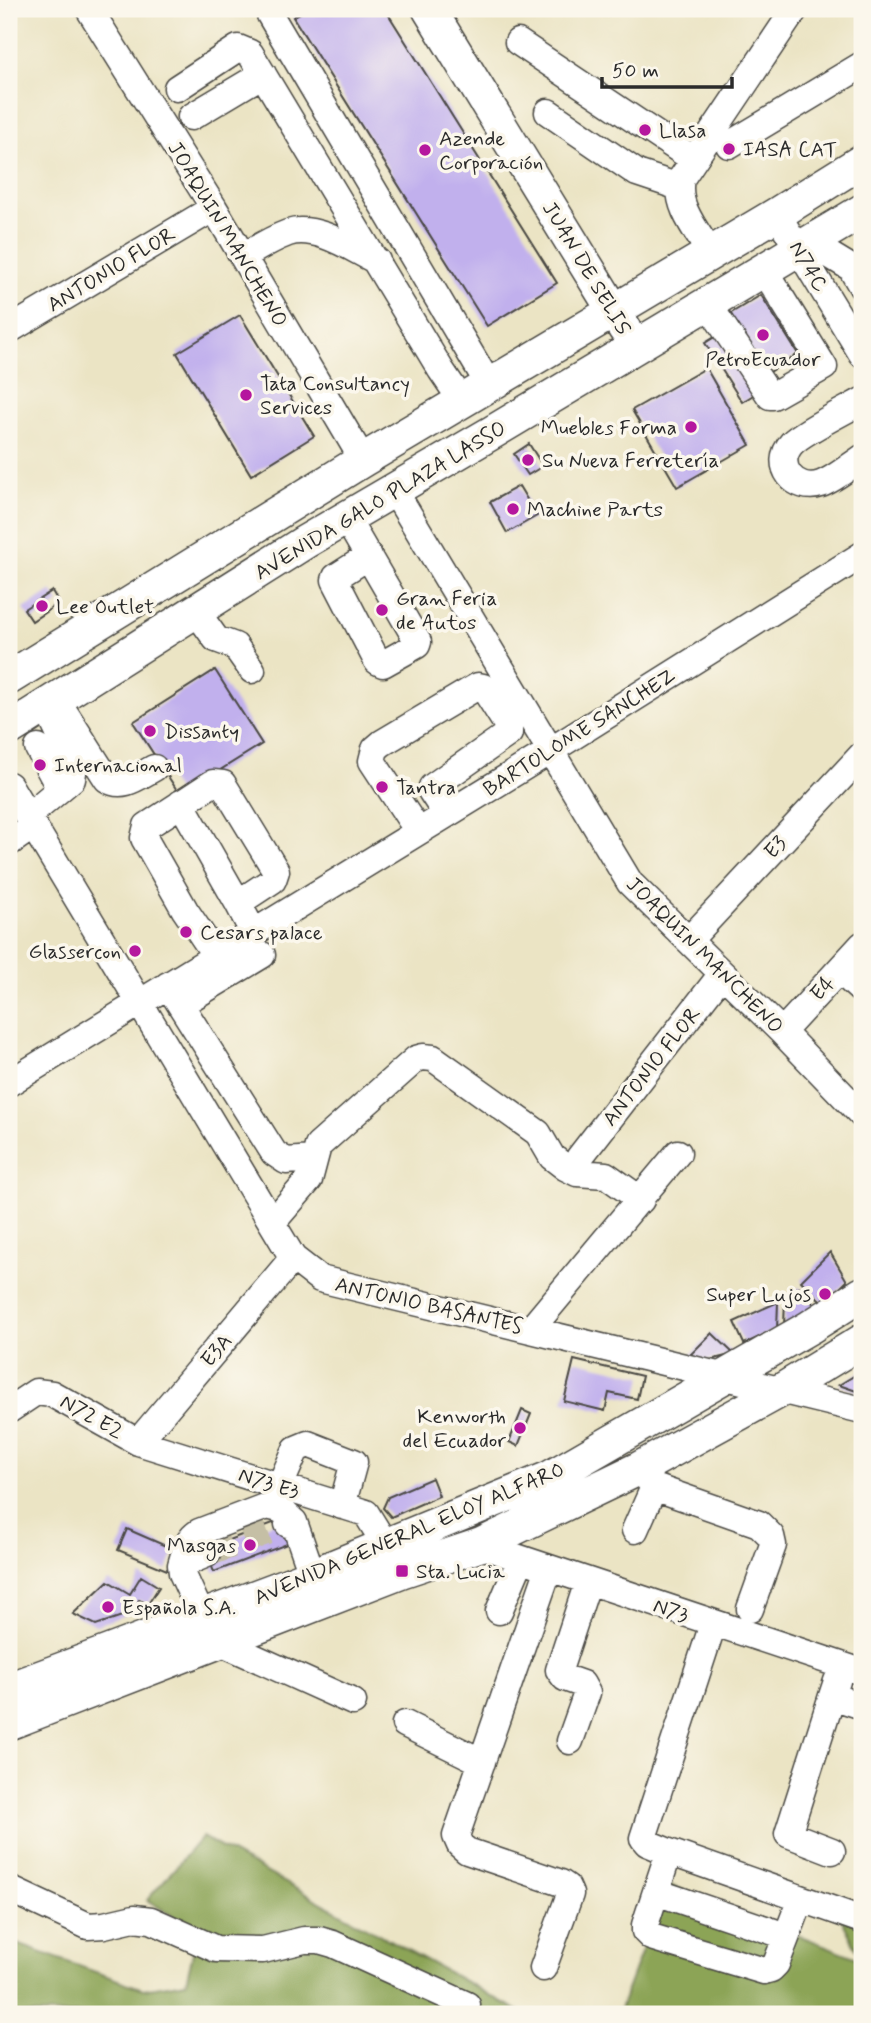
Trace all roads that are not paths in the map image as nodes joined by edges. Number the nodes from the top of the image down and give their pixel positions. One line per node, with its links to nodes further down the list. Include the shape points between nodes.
1 (89, 9): 16 (street, JOAQUIN MANCHENO)
2 (429, 9): 26 (main road, JUAN DE SELIS)
3 (451, 9): 26 (main road, JUAN DE SELIS)
4 (795, 9): 13 (street)
5 (270, 15): 31 (street)
6 (518, 43): 13 (street)
7 (862, 65): 12 (street)
8 (263, 74): 9 (street, via 250,53 238,48); 11 (street); 22 (street)
9 (177, 88)
10 (548, 112): 15 (street, via 637,173)
11 (191, 117)
12 (729, 145)
13 (693, 159): 15 (street)
14 (862, 161): 18 (main road, AVENIDA GALO PLAZA LASSO)
15 (679, 187): 20 (street, via 684,209)
16 (214, 208): 21 (street, JOAQUIN MANCHENO); 27 (street, ANTONIO FLOR)
17 (862, 211): 19 (main road, AVENIDA GALO PLAZA LASSO)
18 (777, 214): 19 (street, N74C); 20 (main road, AVENIDA GALO PLAZA LASSO)
19 (805, 246): 23 (main road, AVENIDA GALO PLAZA LASSO); 24 (street); 29 (street, N74C)
20 (711, 254): 26 (main road, AVENIDA GALO PLAZA LASSO)
21 (243, 257): 22 (street, via 290,232 304,232 327,237); 34 (street, JOAQUIN MANCHENO)
22 (377, 261): 31 (street)
23 (764, 270): 25 (main road, AVENIDA GALO PLAZA LASSO); 30 (street)
24 (859, 273)
25 (708, 304): 28 (main road, AVENIDA GALO PLAZA LASSO); 30 (street, via 770,396)
26 (623, 306): 28 (main road, JUAN DE SELIS); 31 (main road, AVENIDA GALO PLAZA LASSO)
27 (9, 330)
28 (645, 341): 35 (main road, AVENIDA GALO PLAZA LASSO)
29 (861, 351): 30 (street)
30 (824, 367)
31 (475, 393): 34 (main road, AVENIDA GALO PLAZA LASSO)
32 (862, 401): 33 (street, via 792,443 784,457 789,477 801,485 820,485)
33 (862, 458)
34 (363, 460): 41 (main road, AVENIDA GALO PLAZA LASSO)
35 (394, 491): 36 (main road, AVENIDA GALO PLAZA LASSO); 45 (street, JOAQUIN MANCHENO)
36 (346, 518): 38 (street); 39 (main road, AVENIDA GALO PLAZA LASSO)
37 (862, 555): 45 (street, BARTOLOME SANCHEZ)
38 (369, 556)
39 (196, 611): 40 (street, via 216,639 235,646); 42 (main road, AVENIDA GALO PLAZA LASSO)
40 (252, 670)
41 (9, 678)
42 (51, 702): 43 (main road, AVENIDA GALO PLAZA LASSO); 47 (street, via 113,783 126,783); 49 (street, via 75,773)
43 (9, 729)
44 (38, 748): 49 (street)
45 (550, 751): 51 (street, BARTOLOME SANCHEZ); 56 (street, JOAQUIN MANCHENO, via 630,883)
46 (862, 755): 56 (street, E3)
47 (154, 768)
48 (9, 785): 52 (street, ANTONIO BASANTES)
49 (60, 789): 52 (street)
50 (181, 803): 55 (street); 55 (street, via 213,783 223,784 276,871 273,880); 59 (street, via 147,825 144,838)
51 (446, 814): 53 (street, BARTOLOME SANCHEZ); 53 (street, via 432,787 509,733 483,687 375,749 372,761)
52 (30, 821): 54 (street); 64 (street, ANTONIO BASANTES)
53 (418, 831): 57 (street, BARTOLOME SANCHEZ)
54 (9, 843)
55 (239, 904): 57 (street)
56 (689, 940): 61 (street, JOAQUIN MANCHENO)
57 (258, 944): 59 (street, BARTOLOME SANCHEZ); 63 (street)
58 (862, 945): 60 (street, E4)
59 (216, 956): 63 (street, BARTOLOME SANCHEZ)
60 (839, 970): 62 (street); 65 (street, E4)
61 (722, 974): 65 (street, JOAQUIN MANCHENO); 69 (street, ANTONIO FLOR)
62 (862, 991)
63 (175, 994): 64 (street, BARTOLOME SANCHEZ); 70 (street, via 274,1153 286,1161)
64 (140, 1002): 66 (street, BARTOLOME SANCHEZ); 72 (street, ANTONIO BASANTES)
65 (782, 1032): 67 (street, JOAQUIN MANCHENO)
66 (9, 1083)
67 (862, 1115)
68 (678, 1153): 71 (street)
69 (579, 1158)
70 (313, 1159): 71 (street, via 317,1146 415,1059 433,1058 538,1132 552,1157 565,1167 577,1173 606,1175); 72 (street, via 309,1180)
71 (641, 1200): 75 (street)
72 (272, 1223): 73 (street, ANTONIO BASANTES)
73 (293, 1258): 75 (street, ANTONIO BASANTES, via 320,1279); 81 (street, E3A)
74 (862, 1294): 77 (main road, AVENIDA GENERAL ELOY ALFARO)
75 (531, 1329): 77 (street, ANTONIO BASANTES)
76 (862, 1341): 78 (main road, AVENIDA GENERAL ELOY ALFARO)
77 (724, 1375): 78 (street, ANTONIO BASANTES); 86 (main road, AVENIDA GENERAL ELOY ALFARO, via 549,1478)
78 (779, 1391): 80 (street, ANTONIO BASANTES); 82 (main road, AVENIDA GENERAL ELOY ALFARO)
79 (9, 1410): 81 (street, N72 E2, via 44,1391)
80 (862, 1410)
81 (138, 1442): 83 (street, N73 E3)
82 (647, 1477): 85 (street); 87 (main road, AVENIDA GENERAL ELOY ALFARO); 94 (street, via 759,1524 771,1536 773,1545)
83 (280, 1486): 84 (street, N73 E3); 84 (street, via 296,1449 308,1444 354,1462)
84 (342, 1506): 86 (street, N73 E3, via 366,1513)
85 (635, 1530)
86 (385, 1544): 93 (main road, AVENIDA GENERAL ELOY ALFARO)
87 (480, 1545): 89 (street, N73); 93 (main road, AVENIDA GENERAL ELOY ALFARO, via 402,1572)
88 (206, 1554): 90 (street)
89 (521, 1559): 91 (street, N73); 95 (street)
90 (181, 1565): 93 (street, via 192,1536 267,1506 280,1508 291,1523); 97 (street)
91 (549, 1568): 92 (street, N73); 106 (street)
92 (590, 1583): 96 (street, N73); 105 (street, via 559,1670 565,1678 582,1684 587,1693)
93 (318, 1589): 97 (main road, AVENIDA GENERAL ELOY ALFARO)
94 (750, 1609)
95 (499, 1611)
96 (713, 1624): 98 (street, N73); 108 (street, via 644,1831 647,1843)
97 (210, 1629): 99 (main road, AVENIDA GENERAL ELOY ALFARO); 101 (street); 103 (main road, AVENIDA GENERAL ELOY ALFARO)
98 (852, 1669): 100 (street)
99 (9, 1689)
100 (832, 1696): 102 (street); 107 (street, via 788,1834)
101 (353, 1702)
102 (862, 1706)
103 (9, 1723)
104 (405, 1724): 106 (street)
105 (570, 1741)
106 (482, 1762): 114 (street, via 456,1836 460,1845 561,1883 570,1894)
107 (832, 1851)
108 (669, 1852): 110 (street); 111 (street)
109 (9, 1889): 115 (street, via 89,1926 151,1920 216,1949 263,1950 304,1940 326,1942)
110 (656, 1892): 113 (street); 113 (street, via 645,1925 651,1937 764,1971 776,1964)
111 (801, 1899): 112 (street); 113 (street)
112 (862, 1920)
113 (786, 1936)
114 (543, 1968)
115 (467, 2005)

